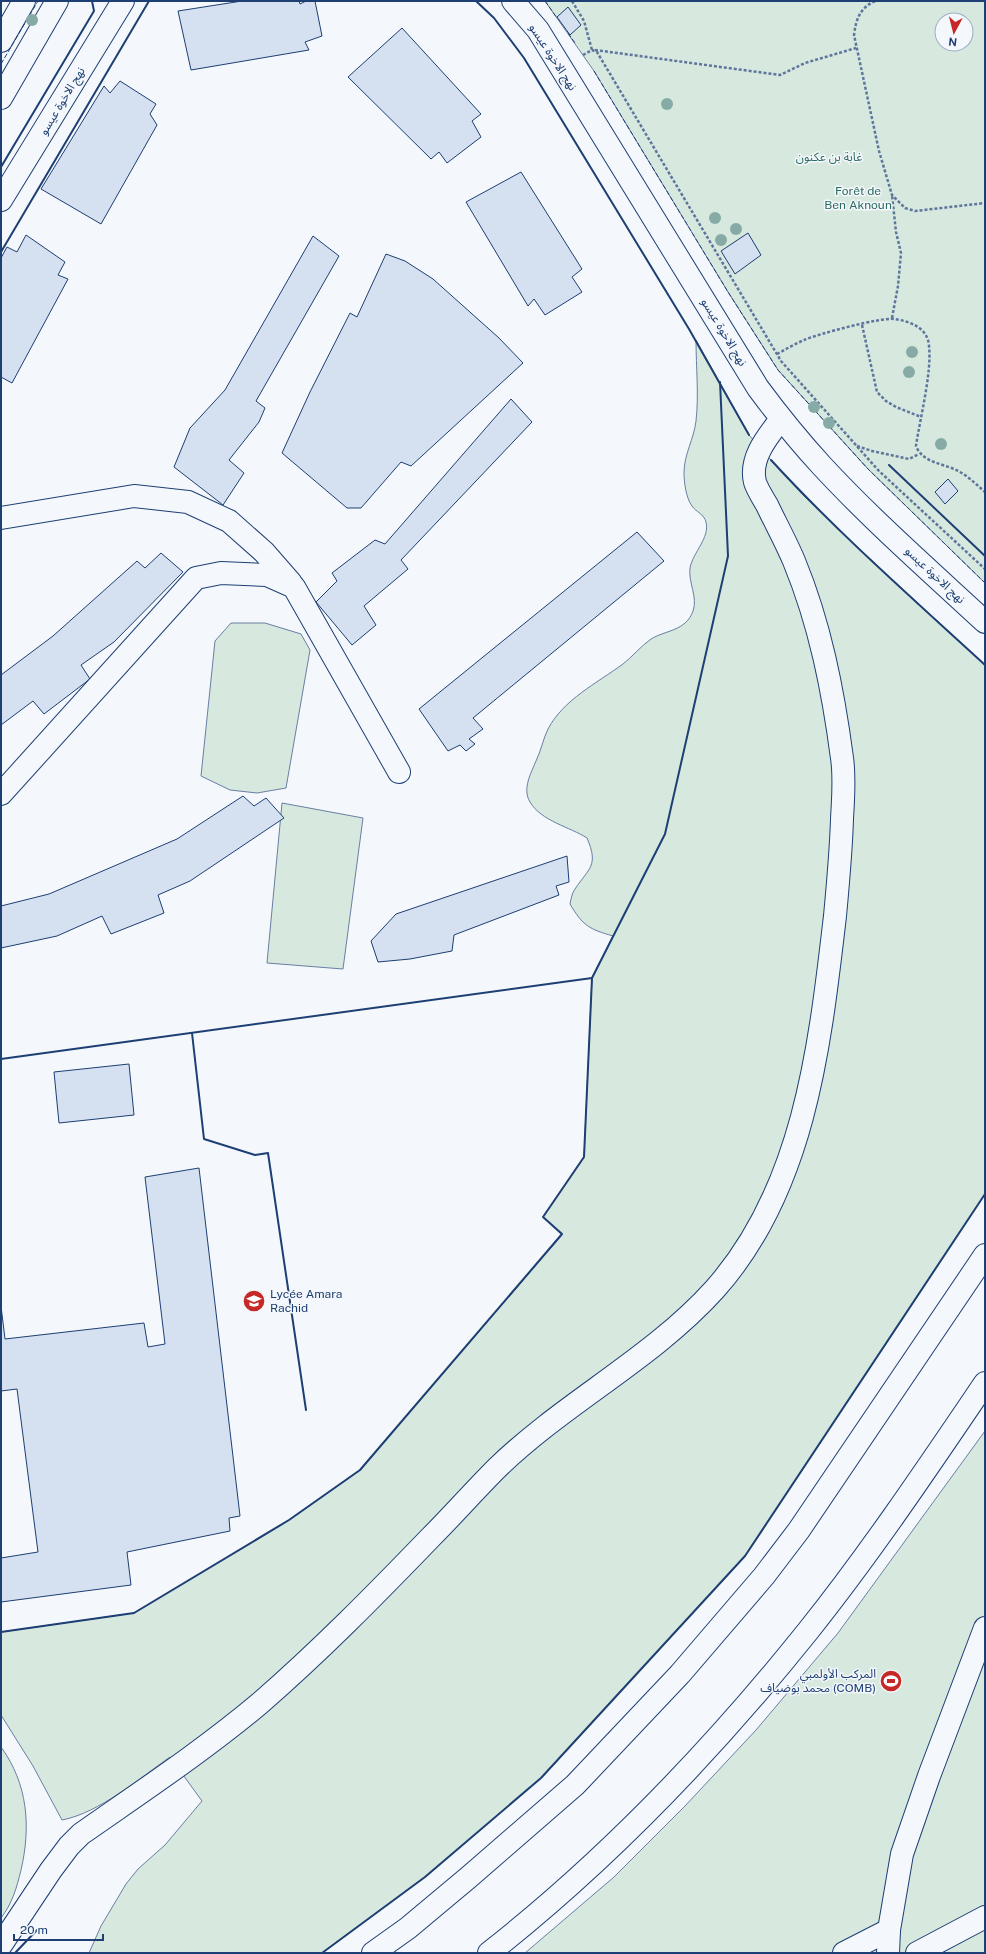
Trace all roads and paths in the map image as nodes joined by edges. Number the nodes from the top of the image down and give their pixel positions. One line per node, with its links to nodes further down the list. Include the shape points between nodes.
1 (24, 1): 7 (main road)
2 (57, 1): 11 (main road)
3 (513, 1): 19 (main road, نهج الاخوة عيسو, via 538,30 758,388)
4 (572, 1): 9 (path, via 584,21)
5 (874, 1): 8 (path, via 861,11 856,22)
6 (118, 3): 13 (main road, نهج الاخوة عيسو)
7 (1, 41)
8 (856, 48): 9 (path, via 805,63 780,75); 12 (path, via 879,151)
9 (593, 50): 10 (path); 17 (path)
10 (583, 55)
11 (1, 98)
12 (892, 195): 14 (path, via 905,208 915,211); 15 (path, via 901,253)
13 (1, 200)
14 (985, 203)
15 (892, 318): 16 (path); 18 (path, via 910,322 926,334 929,345)
16 (862, 325): 17 (path, via 819,334); 18 (path, via 877,392 891,404)
17 (777, 354): 20 (path)
18 (921, 417): 21 (path, via 916,446)
19 (781, 419): 26 (main road, نهج الاخوة عيسو, via 851,497); 35 (main road, via 760,447 755,482 793,558 821,637 843,764 843,805 840,874 827,981 811,1079 788,1160 763,1218 730,1271 676,1328 508,1457 429,1540 304,1663 259,1703 214,1741 81,1834 51,1870)
20 (857, 445): 21 (path, via 908,459); 24 (path, via 879,471)
21 (919, 454): 22 (path, via 961,472)
22 (985, 492)
23 (1, 518): 25 (main road, via 134,496 188,502 228,521 264,552)
24 (985, 569)
25 (294, 587): 27 (main road); 28 (main road, via 267,575 221,573 196,578)
26 (985, 622)
27 (399, 772)
28 (1, 794)
29 (985, 1255): 36 (main road, via 799,1530 764,1576 680,1674 575,1785 408,1928)
30 (985, 1383): 37 (main road, via 847,1579 768,1679 616,1842 563,1891)
31 (985, 1628): 32 (main road)
32 (979, 1659): 34 (main road, via 929,1776 902,1854)
33 (985, 1917): 40 (main road)
34 (889, 1930): 38 (main road); 39 (main road)
35 (1, 1945)
36 (373, 1953)
37 (489, 1953)
38 (844, 1953)
39 (888, 1953)
40 (918, 1953)

